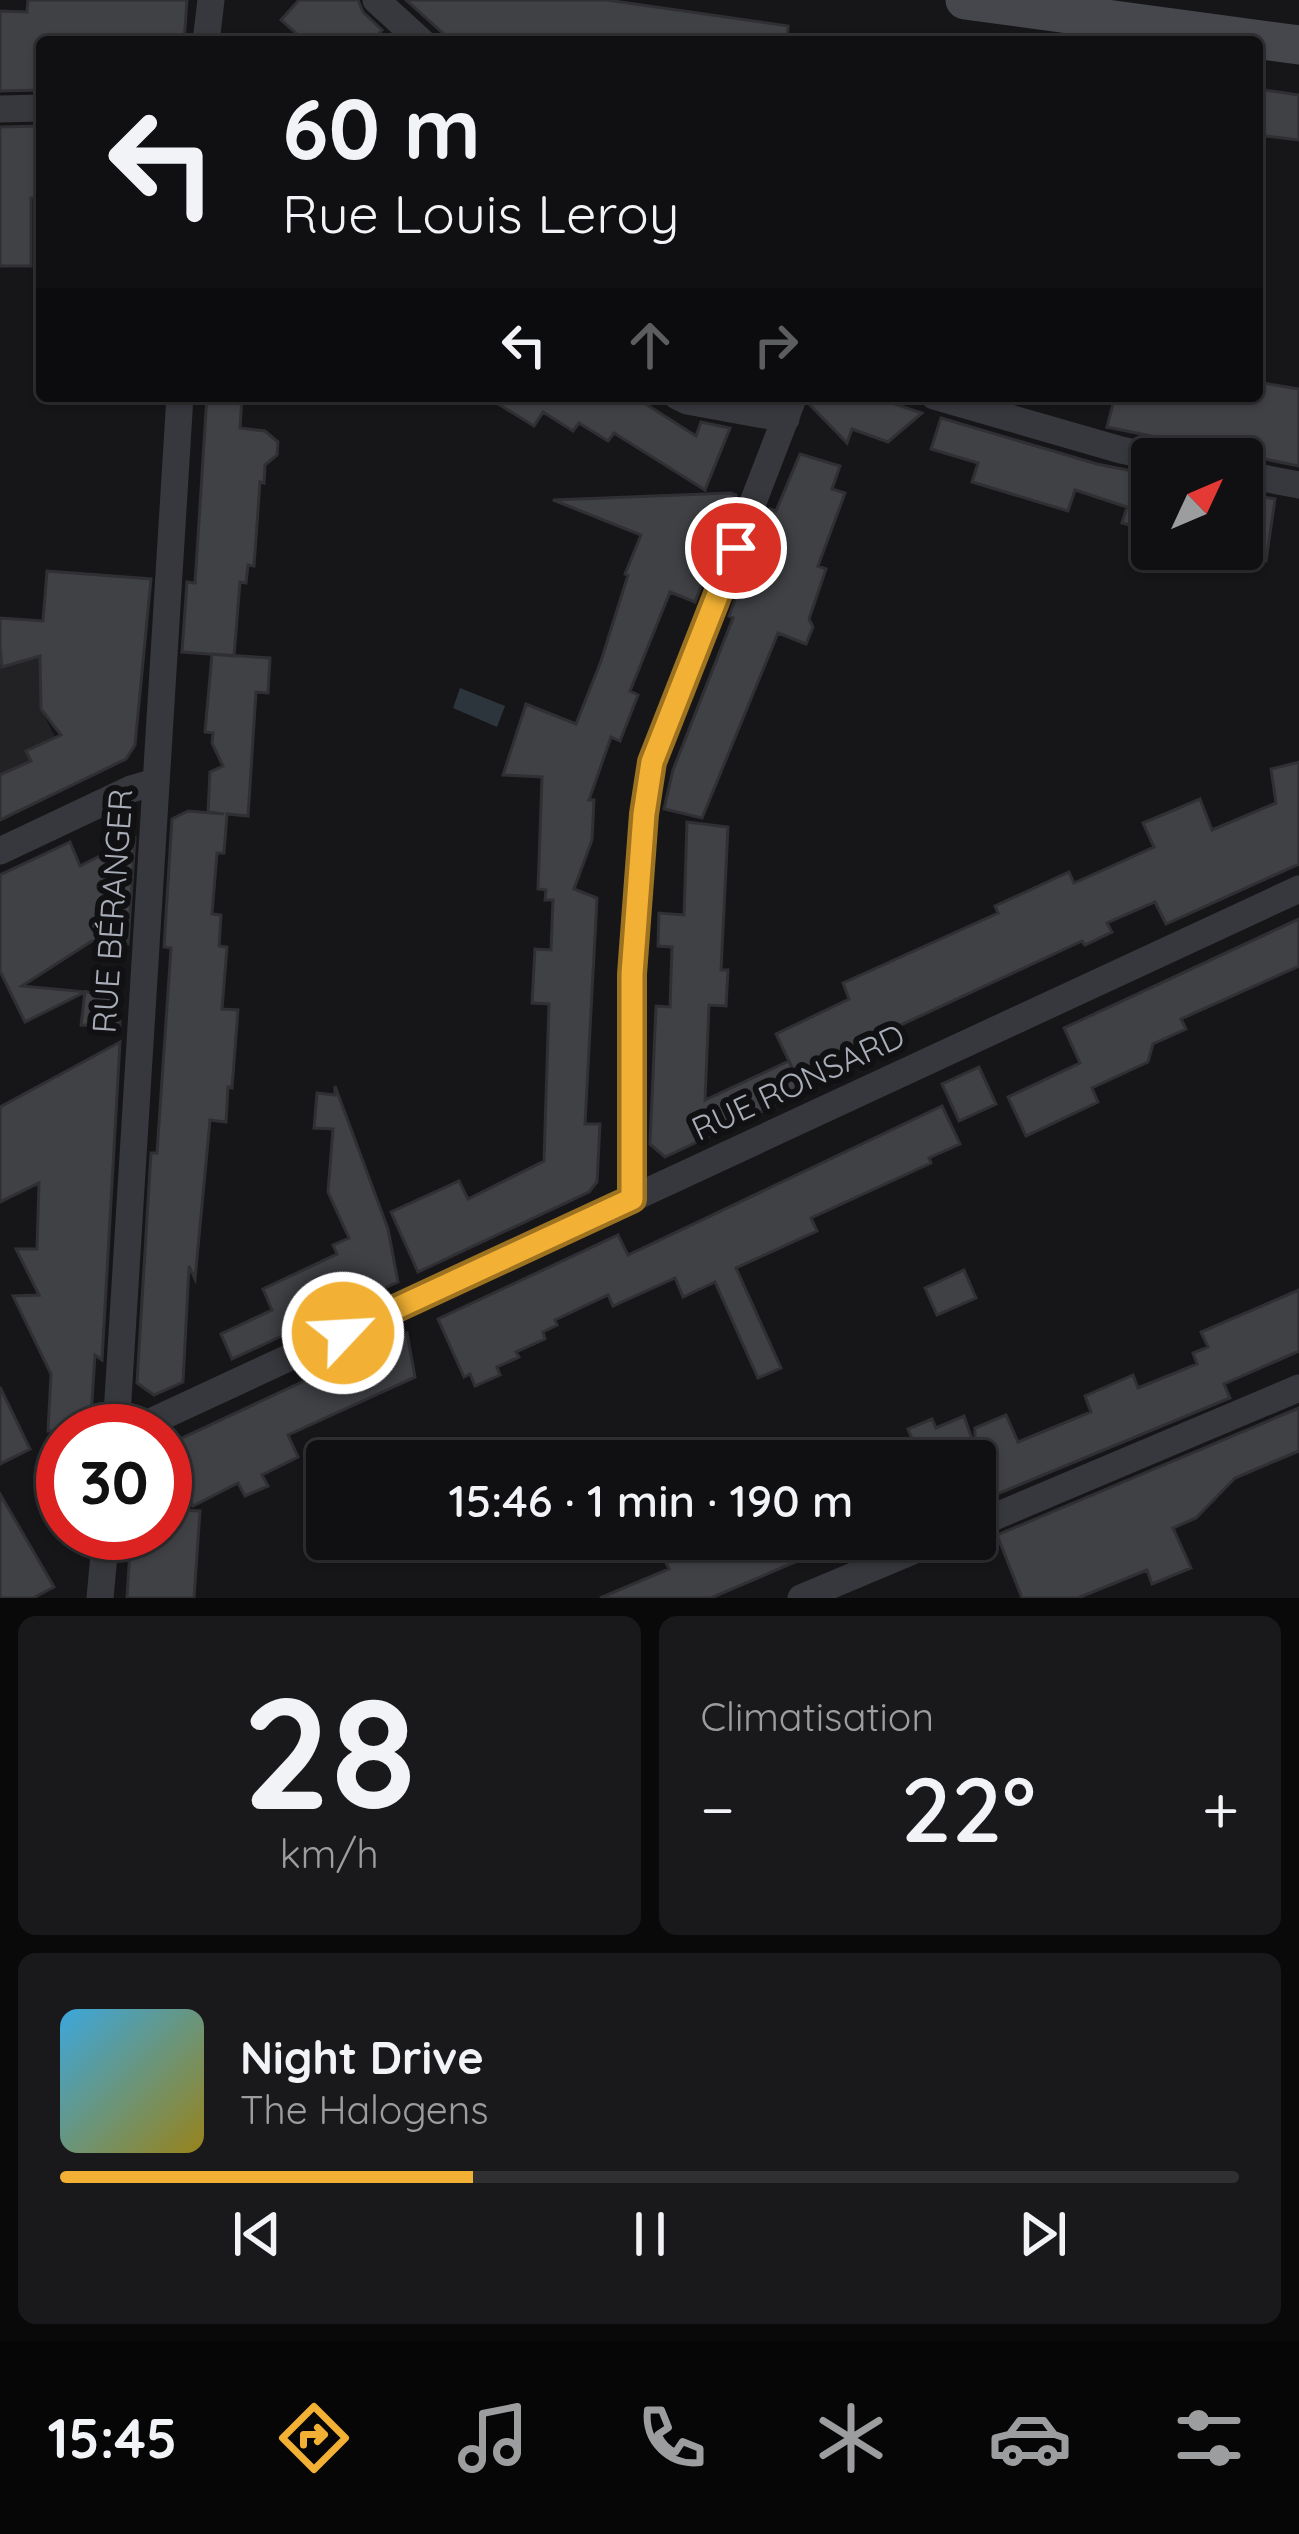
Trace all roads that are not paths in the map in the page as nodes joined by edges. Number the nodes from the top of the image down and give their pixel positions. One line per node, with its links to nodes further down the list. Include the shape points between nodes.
1 (212, 0): 5 (street)
2 (376, 0): 6 (street)
3 (965, 0): 4 (main road)
4 (1157, 13): 7 (main road)
5 (207, 36)
6 (415, 36)
7 (1259, 36)
8 (1263, 37): 9 (main road)
9 (1299, 45)
10 (36, 108): 11 (street)
11 (0, 109)
12 (181, 402): 19 (street, RUE BÉRANGER)
13 (704, 402): 15 (street)
14 (955, 402): 16 (street)
15 (790, 407): 22 (street, via 652,762 632,974)
16 (1131, 452)
17 (1263, 478): 18 (street)
18 (1299, 485)
19 (155, 782): 20 (street); 24 (street, RUE BÉRANGER)
20 (0, 851)
21 (1299, 889): 22 (street, RUE RONSARD)
22 (632, 1199): 25 (street, RUE RONSARD)
23 (1299, 1388): 26 (street)
24 (118, 1404)
25 (188, 1404)
26 (996, 1516)
27 (104, 1560): 29 (street)
28 (891, 1560): 30 (street)
29 (100, 1598)
30 (801, 1598)

